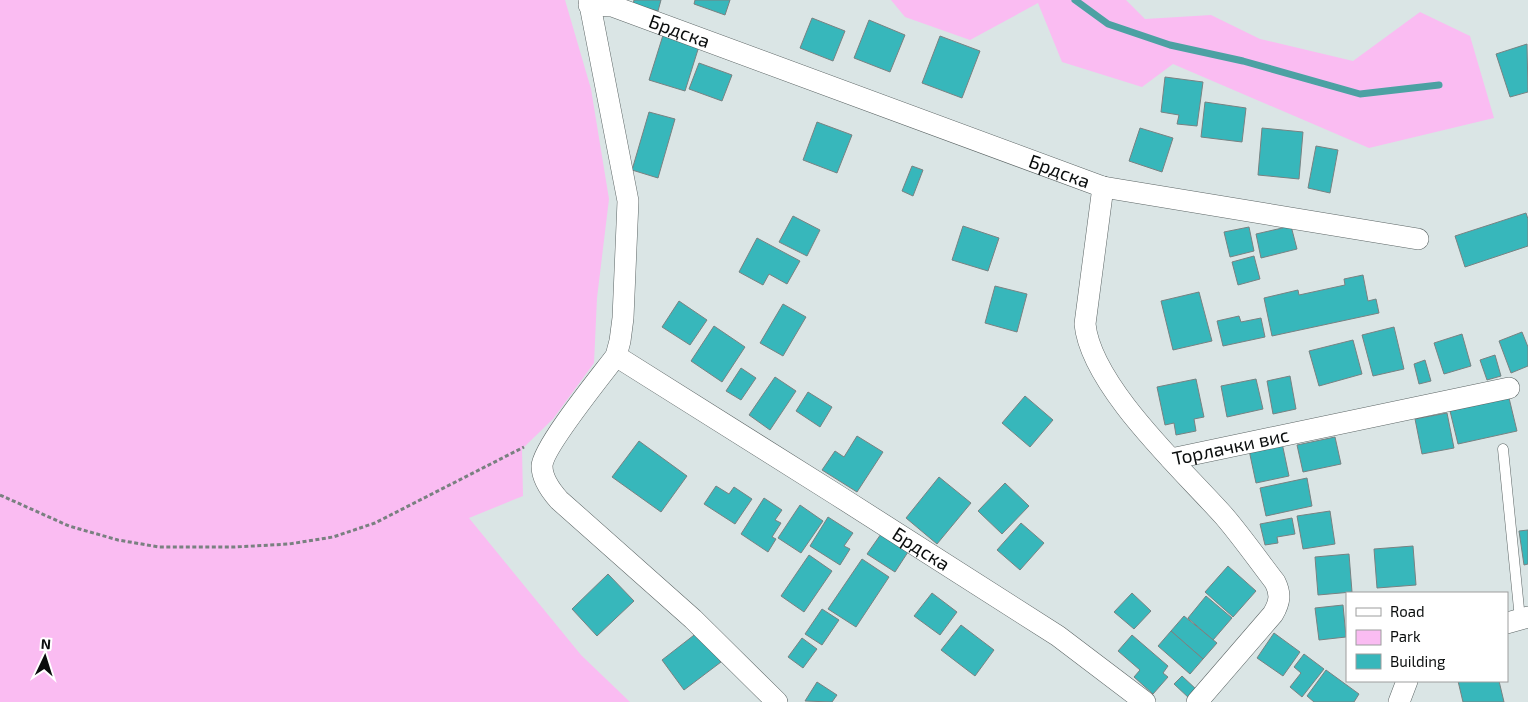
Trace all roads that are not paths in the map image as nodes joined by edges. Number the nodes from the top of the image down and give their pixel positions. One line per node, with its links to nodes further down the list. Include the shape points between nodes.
1 (589, 2): 2 (street, Брдска, via 612,6); 4 (street, Брдска, via 628,201 623,318)
2 (1103, 186): 3 (street, Брдска); 7 (street, Брдска, via 1087,300 1086,336 1108,381)
3 (1418, 239)
4 (616, 356): 10 (street, Брдска, via 544,457 543,473 551,491 693,619); 11 (street, Брдска, via 1058,636)
5 (1509, 388): 7 (street, Торлачки вис)
6 (1503, 449): 8 (lane)
7 (1171, 459): 12 (street, Торлачки вис, via 1225,517 1275,582 1280,598 1274,614)
8 (1518, 620)
9 (1407, 682): 13 (street)
10 (777, 702)
11 (1144, 702)
12 (1197, 702)
13 (1399, 702)

